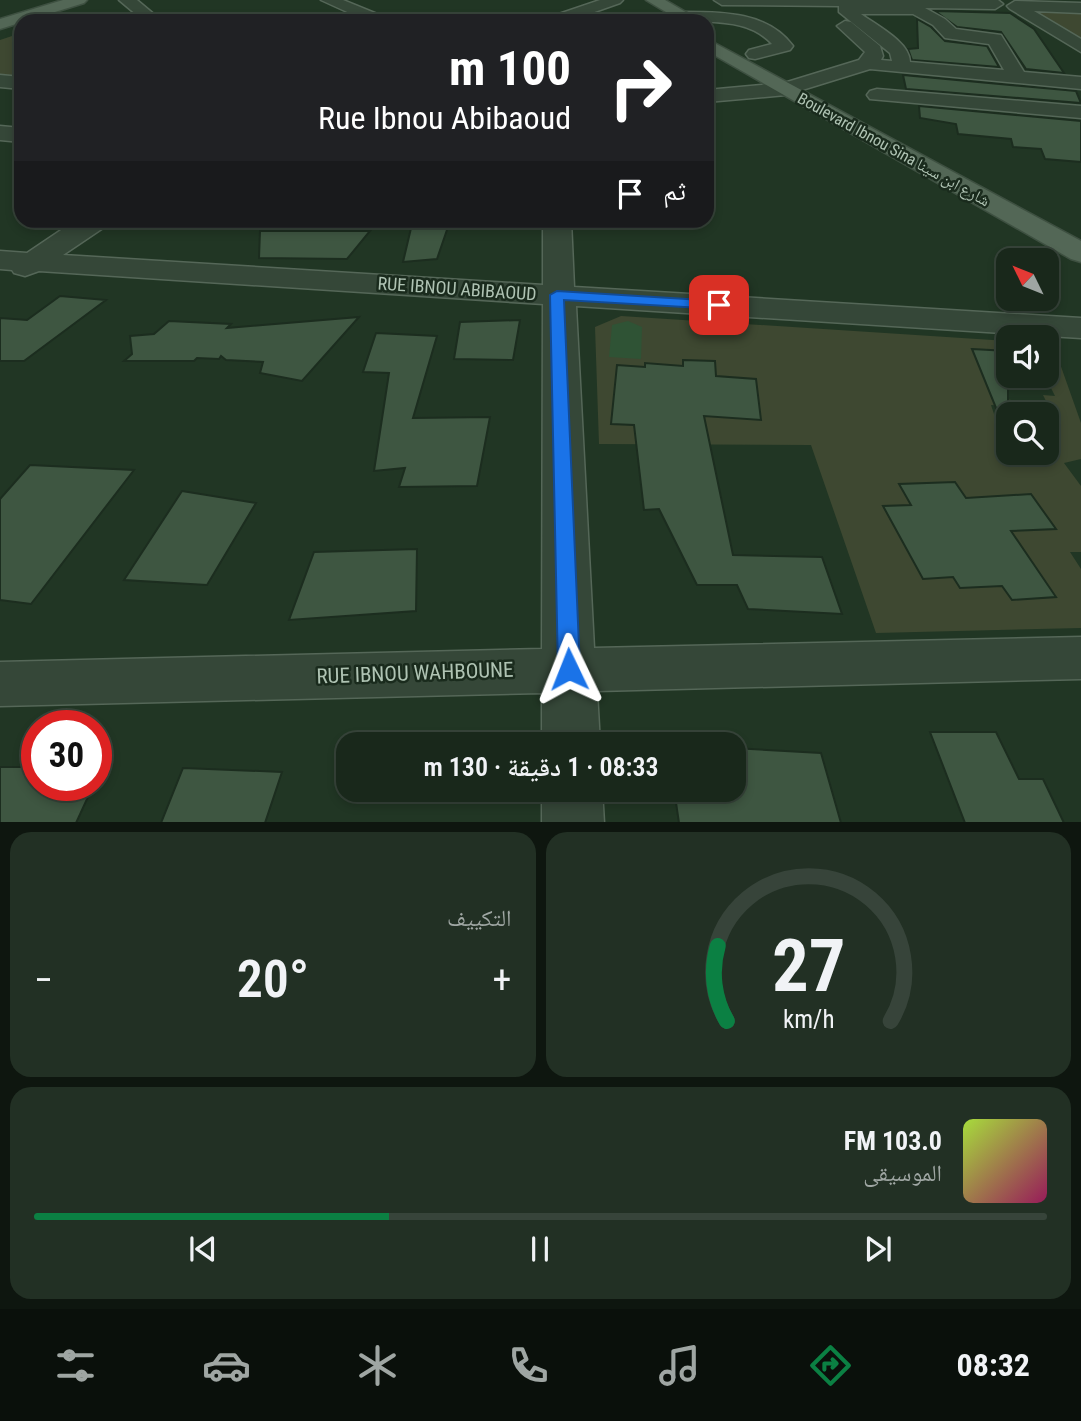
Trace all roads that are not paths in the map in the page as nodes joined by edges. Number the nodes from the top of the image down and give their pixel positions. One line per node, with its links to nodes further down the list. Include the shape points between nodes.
1 (79, 0): 14 (main road)
2 (127, 0): 16 (street)
3 (330, 0): 17 (street)
4 (615, 0): 18 (street)
5 (722, 0): 6 (street)
6 (813, 0): 10 (street); 28 (street, via 874,50)
7 (1064, 0): 8 (street)
8 (1081, 1)
9 (646, 2): 19 (main road); 20 (main road)
10 (990, 2): 12 (street)
11 (96, 3): 15 (main road)
12 (1025, 4): 13 (street); 26 (street)
13 (1081, 8)
14 (33, 14)
15 (59, 14)
16 (145, 14)
17 (364, 14)
18 (574, 14)
19 (659, 14)
20 (676, 14)
21 (714, 17): 27 (street, via 750,21 784,47)
22 (939, 22): 23 (street); 29 (street, via 916,9 845,9 896,49); 30 (street, via 951,34 996,40)
23 (975, 24)
24 (714, 32): 27 (main road, Boulevard Ibnou Sina شارع ابن سينا)
25 (714, 47): 32 (main road, Boulevard Ibnou Sina شارع ابن سينا)
26 (1081, 47)
27 (755, 54): 32 (main road, Boulevard Ibnou Sina شارع ابن سينا)
28 (866, 64): 29 (street); 32 (street)
29 (901, 67): 30 (street)
30 (1018, 78): 31 (street)
31 (1081, 83)
32 (798, 86): 33 (street); 36 (main road, Boulevard Ibnou Sina شارع ابن سينا); 39 (main road, Boulevard Ibnou Sina شارع ابن سينا)
33 (714, 95)
34 (877, 95): 35 (street)
35 (1081, 112)
36 (1069, 221)
37 (84, 228): 41 (street)
38 (557, 228): 43 (street)
39 (1081, 253)
40 (0, 260): 41 (street, RUE IBNOU ABIBAOUD)
41 (33, 262): 42 (street); 43 (street, RUE IBNOU ABIBAOUD)
42 (0, 283)
43 (557, 295): 44 (street, RUE IBNOU ABIBAOUD); 46 (street)
44 (1081, 328)
45 (1081, 658): 46 (street, RUE IBNOU WAHBOUNE)
46 (569, 669): 47 (street, RUE IBNOU WAHBOUNE); 48 (street)
47 (0, 684)
48 (571, 732)
49 (572, 802): 50 (street)
50 (573, 822)

